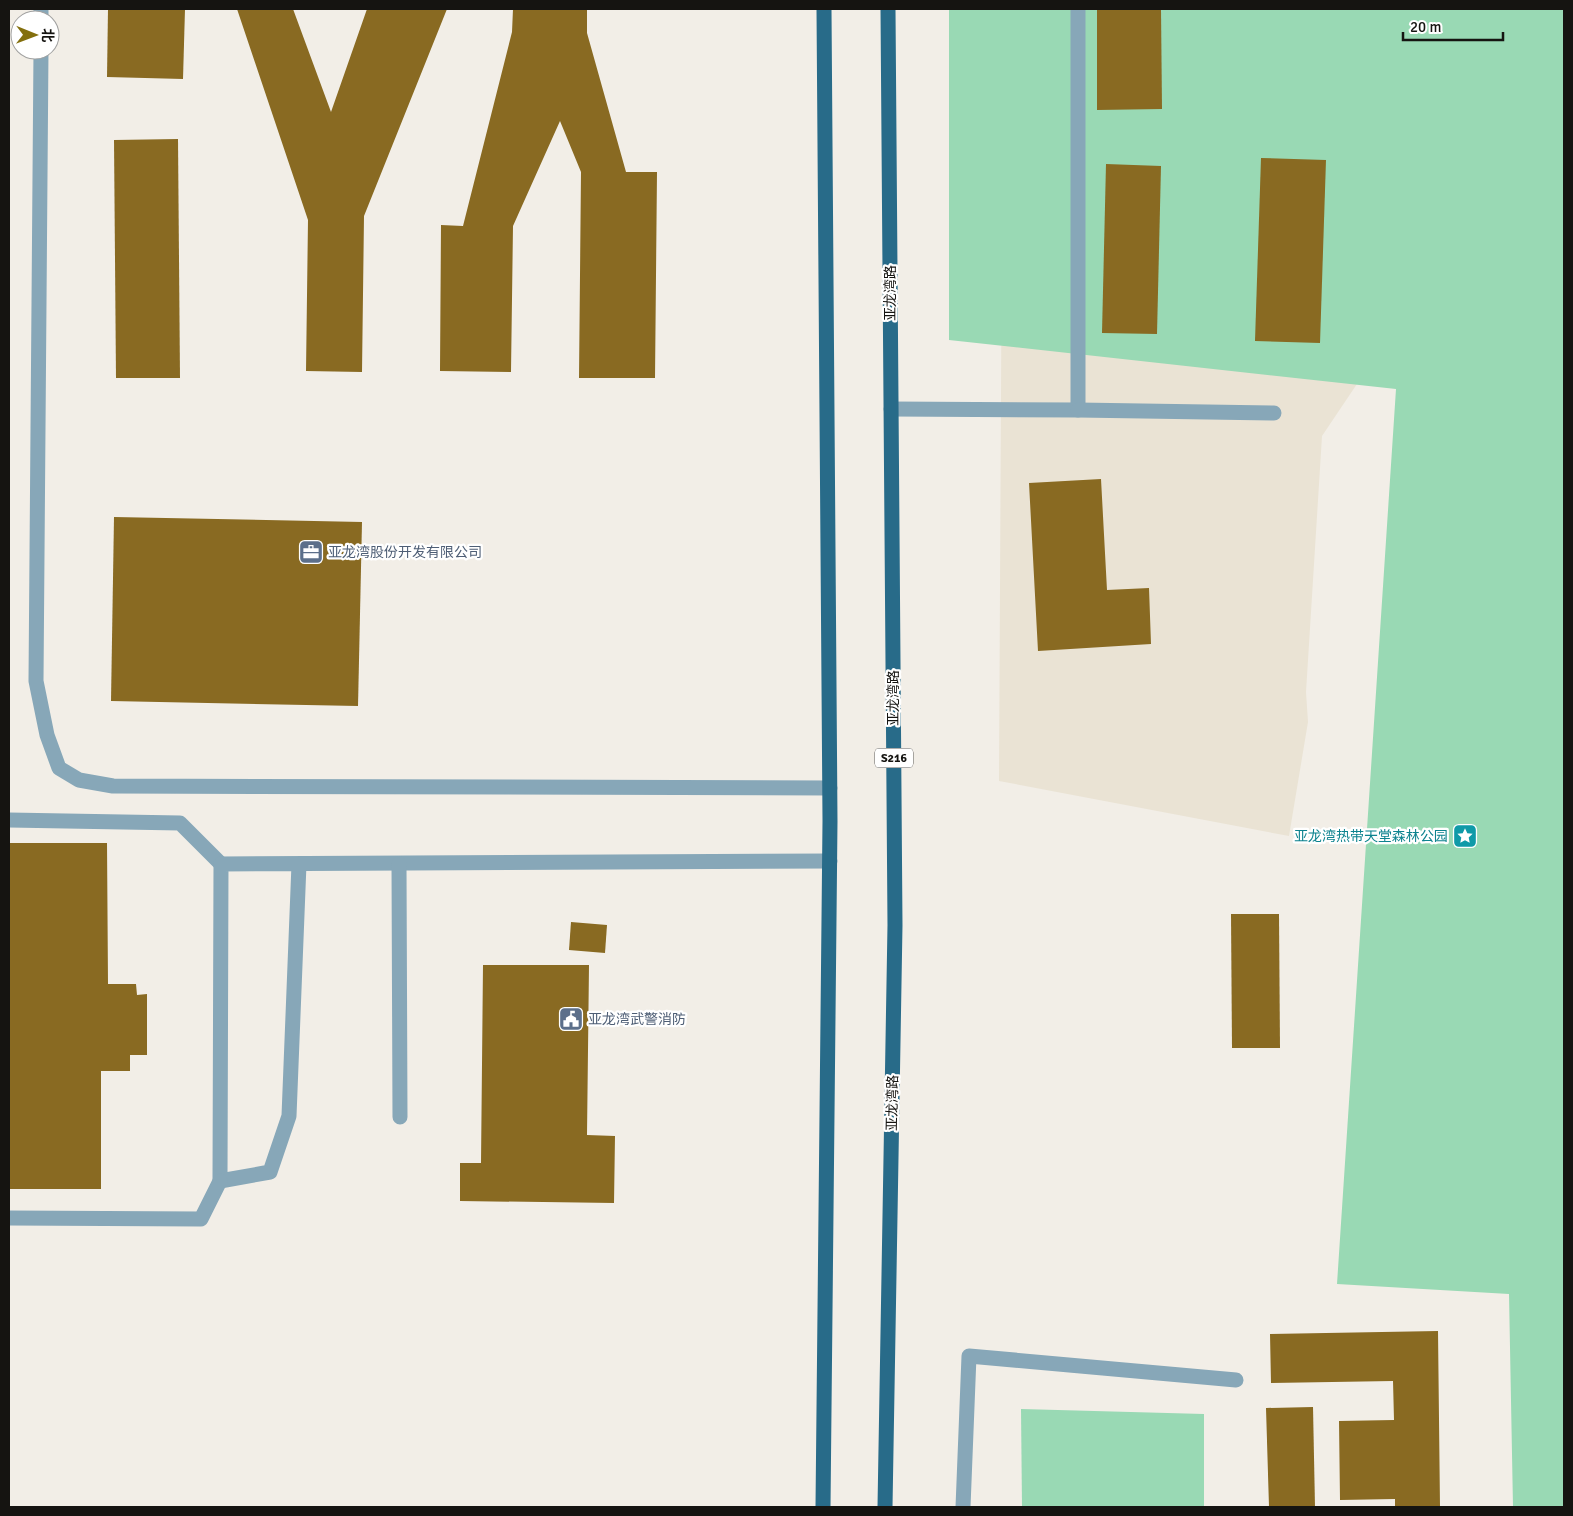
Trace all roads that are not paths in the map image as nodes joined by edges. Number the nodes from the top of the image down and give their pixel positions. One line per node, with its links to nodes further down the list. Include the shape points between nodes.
1 (824, 9): 8 (main road)
2 (888, 9): 5 (main road, 亚龙湾路 / S216)
3 (1078, 9): 6 (street)
4 (41, 60): 8 (street, via 36,681 47,735 59,768 79,780 113,786)
5 (891, 409): 6 (street); 19 (main road, 亚龙湾路 / S216, via 895,925)
6 (1078, 410): 7 (street)
7 (1274, 413)
8 (830, 788): 10 (main road)
9 (9, 820): 11 (street, via 180,823)
10 (830, 861): 13 (street); 18 (main road)
11 (221, 864): 12 (street); 15 (street)
12 (299, 864): 13 (street); 15 (street, via 289,1116 270,1172)
13 (399, 864): 14 (street)
14 (400, 1117)
15 (220, 1181): 16 (street, via 201,1219)
16 (9, 1218)
17 (1236, 1380): 20 (street, via 969,1356)
18 (823, 1507)
19 (885, 1507)
20 (963, 1507)

